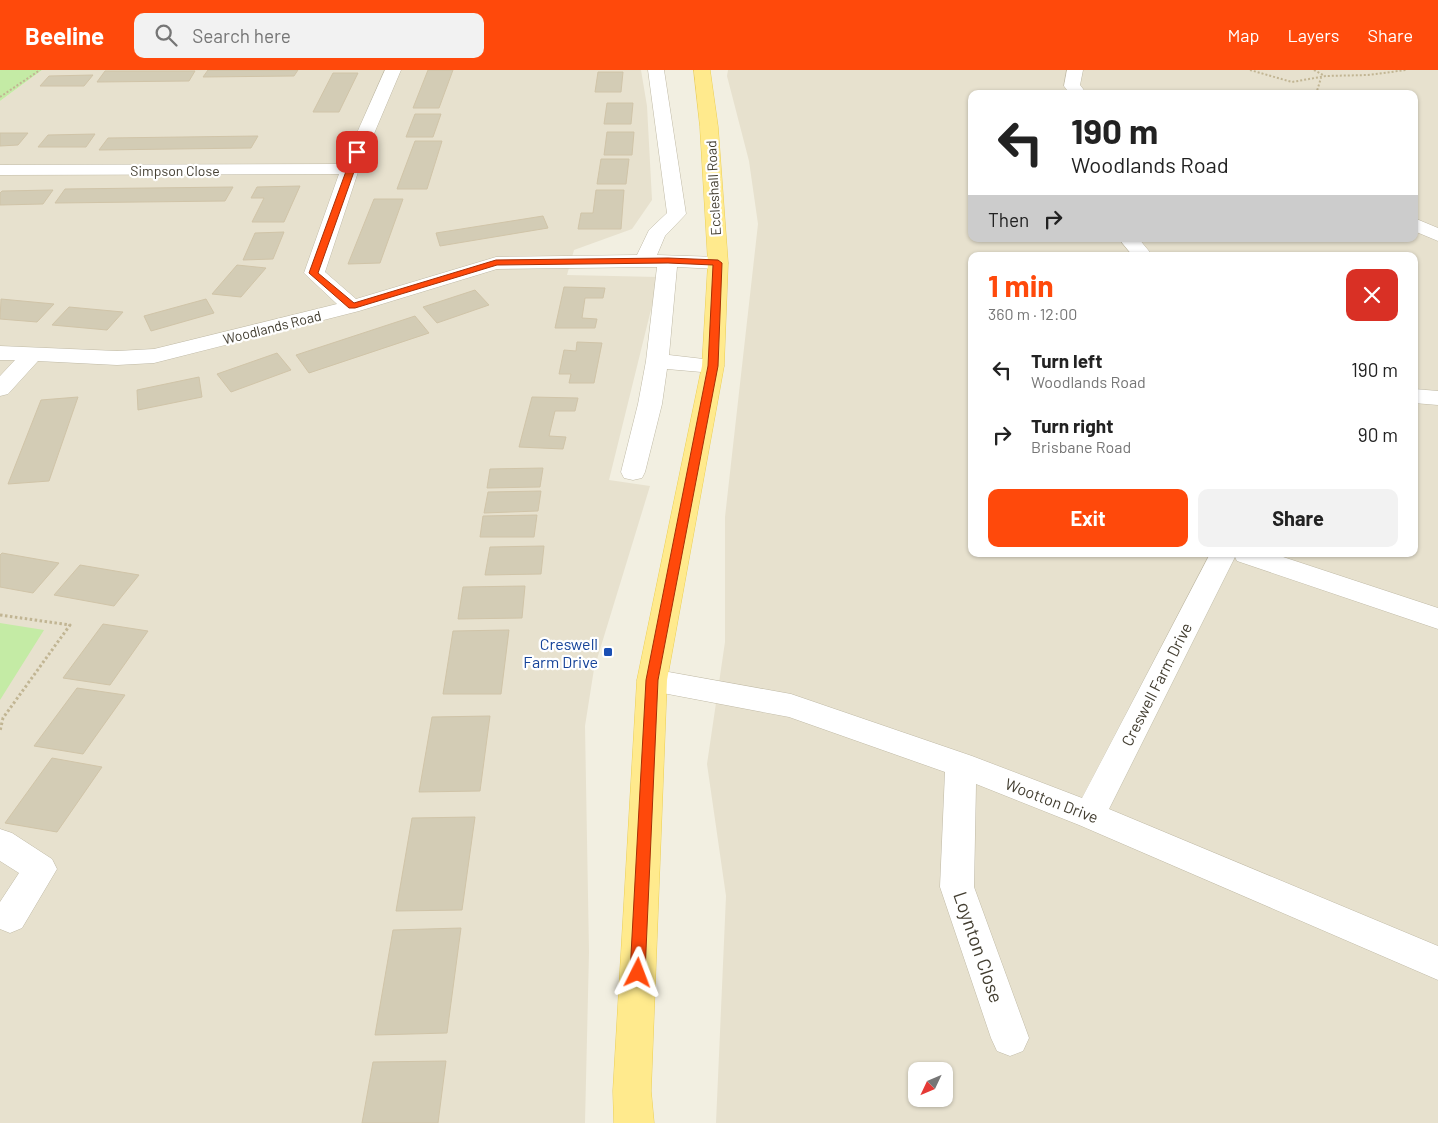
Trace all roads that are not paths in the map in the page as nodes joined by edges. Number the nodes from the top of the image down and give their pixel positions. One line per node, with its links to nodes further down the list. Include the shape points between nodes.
1 (393, 70): 6 (street)
2 (656, 70): 12 (street, via 677,214 656,234)
3 (702, 70): 14 (main road, Eccleshall Road)
4 (1075, 70): 5 (street, via 1072,86)
5 (1076, 90)
6 (350, 169): 7 (street, Simpson Close); 15 (street, via 314,273)
7 (0, 170)
8 (1418, 226): 9 (street)
9 (1438, 235)
10 (1131, 242): 11 (street)
11 (1140, 252)
12 (644, 261): 13 (street, Woodlands Road); 15 (street, Woodlands Road, via 496,263)
13 (668, 261): 14 (street, Woodlands Road); 18 (street)
14 (718, 263): 19 (main road, Eccleshall Road)
15 (352, 307): 17 (street, Woodlands Road, via 154,356)
16 (0, 353): 17 (street, Woodlands Road)
17 (32, 356): 20 (street)
18 (658, 361): 19 (street); 23 (street)
19 (713, 366): 27 (main road, Eccleshall Road)
20 (0, 389)
21 (1418, 396): 22 (street)
22 (1438, 398)
23 (633, 472)
24 (1221, 557): 29 (street, Creswell Farm Drive)
25 (1255, 557): 26 (street)
26 (1438, 619)
27 (652, 680): 28 (street, Wootton Drive, via 791,706); 34 (main road, Eccleshall Road, via 632,1091)
28 (961, 765): 29 (street, Wootton Drive); 33 (street, Loynton Close, via 957,887)
29 (1090, 815): 32 (street, Wootton Drive)
30 (0, 843): 31 (street, via 40,870)
31 (10, 916)
32 (1438, 963)
33 (1010, 1038)
34 (634, 1123)

